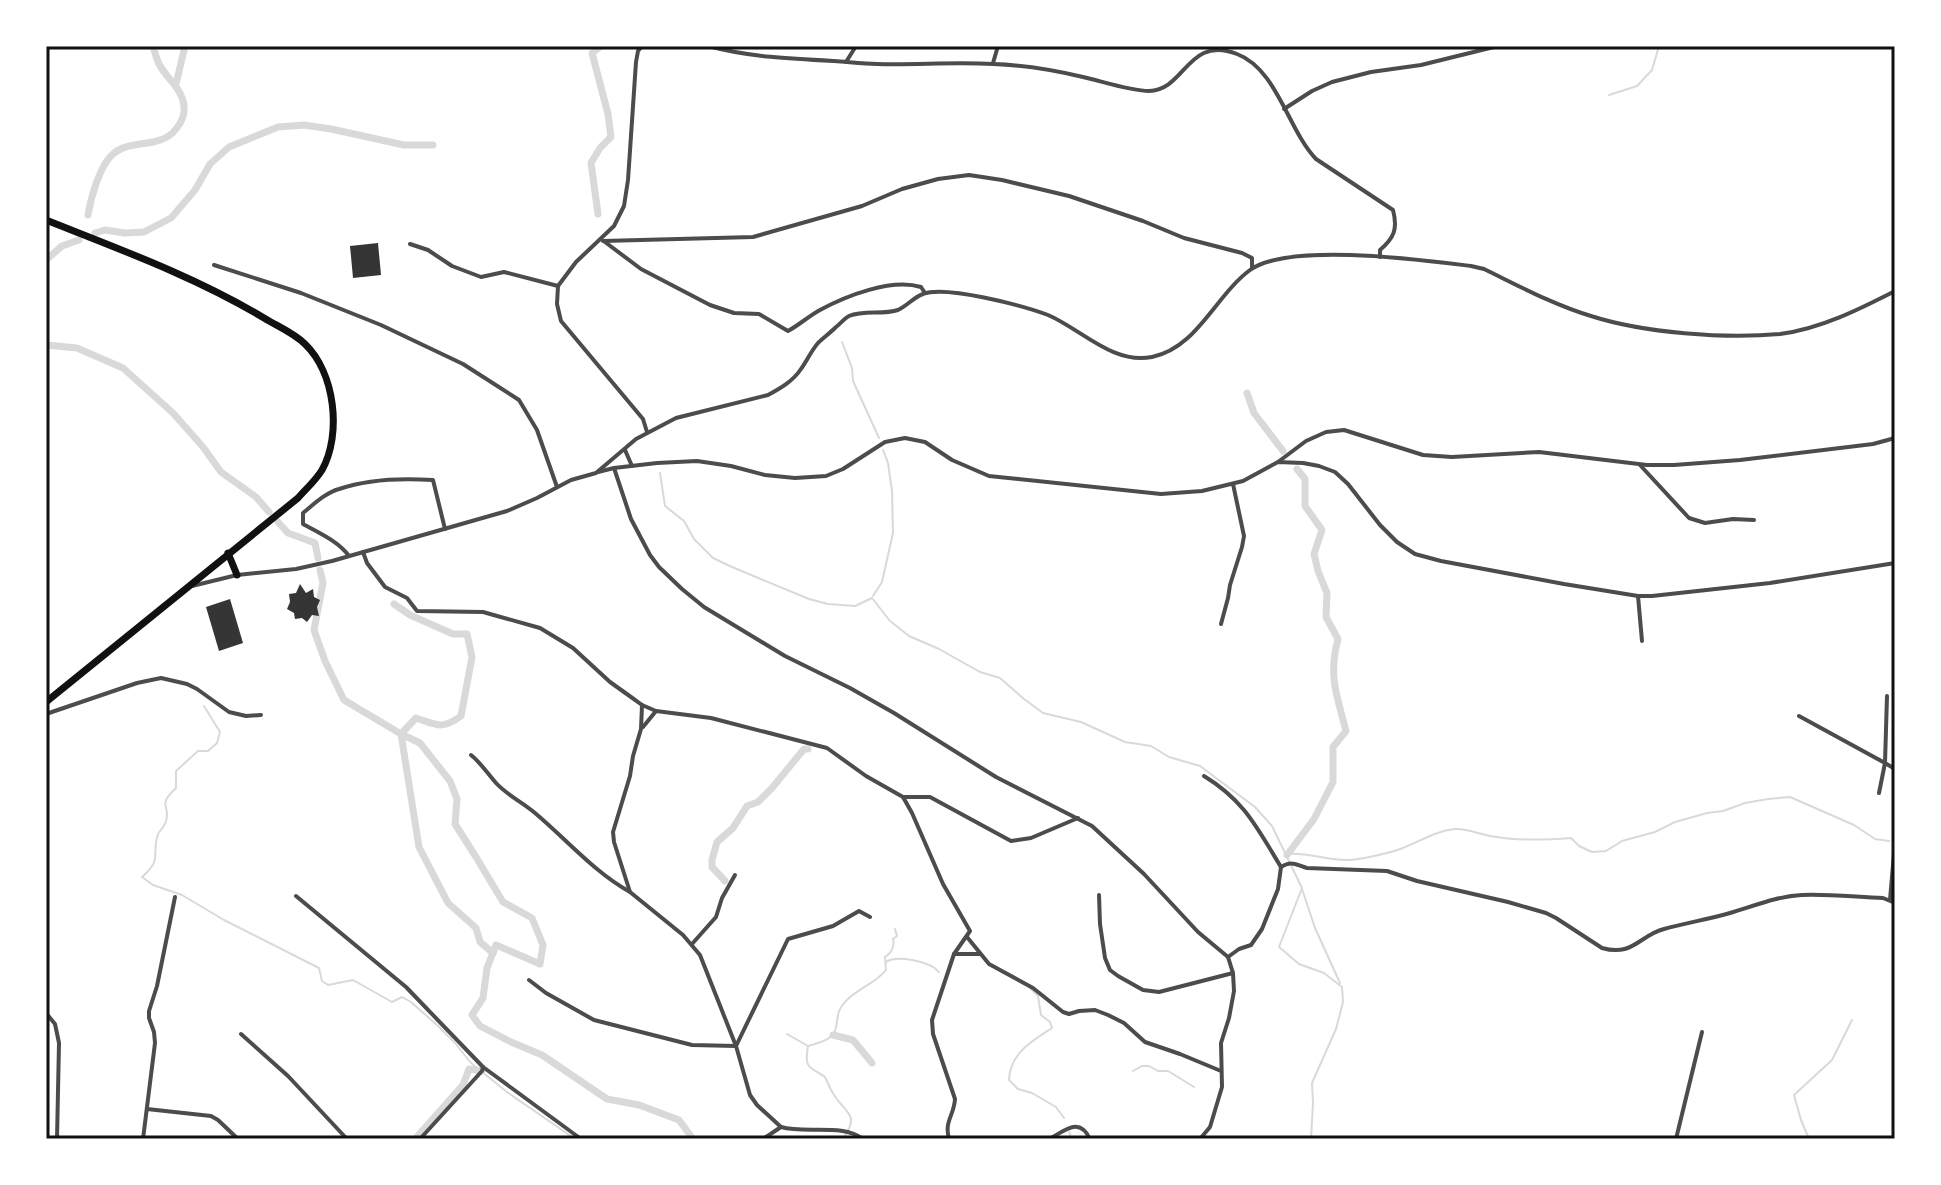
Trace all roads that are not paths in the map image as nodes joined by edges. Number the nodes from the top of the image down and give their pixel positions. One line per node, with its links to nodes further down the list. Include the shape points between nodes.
1 (642, 46): 10 (street, via 636,62 624,206)
2 (708, 46): 6 (street)
3 (856, 46): 6 (street)
4 (998, 46): 7 (street)
5 (1498, 46): 8 (street, via 1332,82)
6 (846, 62): 7 (street)
7 (993, 64): 8 (street, via 1063,72 1147,91 1162,89 1209,50 1225,50 1260,71)
8 (1284, 109): 12 (street, via 1306,150 1393,210 1397,223)
9 (46, 220): 31 (highway, via 240,304 305,344 317,359 334,411 322,469 298,498)
10 (601, 240): 14 (street, via 753,237 902,189 969,175 1111,209 1184,238 1242,253 1252,258); 15 (street); 17 (street, via 641,269 710,305 759,314 788,331 849,296 913,284)
11 (410, 244): 15 (street, via 481,277 504,272)
12 (1380, 257): 14 (street, via 1296,256); 16 (street, via 1484,269 1589,316 1698,334 1781,334 1841,316)
13 (214, 265): 27 (street, via 381,325 463,364 519,400 537,430)
14 (1252, 268): 17 (street, via 1185,342 1170,352 1134,359 1047,315 964,293)
15 (558, 286): 18 (street, via 561,321 643,419)
16 (1895, 291)
17 (925, 293): 18 (street, via 897,310 848,316 778,390 676,418)
18 (647, 432): 20 (street)
19 (1895, 438): 22 (street, via 1740,460)
20 (625, 450): 23 (street); 25 (street)
21 (1278, 462): 22 (street, via 1306,441 1344,430 1423,455 1539,452); 26 (street); 36 (street, via 1335,472 1380,525 1415,554)
22 (1638, 464): 28 (street, via 1689,518 1705,523)
23 (632, 466): 24 (street); 26 (street, via 697,461 765,475 826,476 885,442 905,438 925,442 989,476 1161,494)
24 (614, 468): 25 (street); 53 (street, via 650,555 704,607 996,777)
25 (596, 473): 27 (street)
26 (1233, 484): 37 (street, via 1244,536)
27 (557, 487): 29 (street, via 507,511)
28 (1754, 520)
29 (445, 529): 30 (street); 32 (street, via 433,480 337,489 303,513 303,524)
30 (363, 552): 32 (street); 41 (street, via 385,587 407,598 417,611 483,612 540,628)
31 (228, 553): 34 (highway); 35 (highway)
32 (350, 556): 34 (street)
33 (1895, 563): 36 (street, via 1719,590)
34 (237, 575): 35 (street)
35 (190, 586): 40 (highway)
36 (1638, 596): 38 (street)
37 (1221, 624)
38 (1642, 641)
39 (1887, 696): 48 (street)
40 (46, 702)
41 (642, 705): 42 (street); 46 (street)
42 (656, 711): 46 (street); 52 (street, via 711,718 827,748)
43 (46, 714): 44 (street, via 161,678 187,684 229,712)
44 (261, 715)
45 (1799, 716): 48 (street)
46 (641, 729): 57 (street, via 613,832)
47 (471, 755): 57 (street, via 511,797)
48 (1885, 763): 49 (street); 51 (street)
49 (1895, 769)
50 (1204, 776): 55 (street, via 1242,806)
51 (1879, 793)
52 (903, 797): 53 (street, via 930,797 1011,841); 63 (street, via 965,920)
53 (1078, 818): 67 (street, via 1105,837)
54 (1895, 842): 61 (street)
55 (1281, 867): 61 (street, via 1295,863 1387,871 1546,913 1612,951 1662,929 1800,895); 67 (street, via 1262,929 1251,945)
56 (735, 875): 64 (street, via 716,917)
57 (630, 892): 64 (street)
58 (1099, 895): 68 (street, via 1105,958 1118,976 1159,992)
59 (296, 896): 74 (street, via 406,987)
60 (175, 897): 76 (street, via 149,1011 155,1043)
61 (1893, 902)
62 (870, 917): 73 (street, via 859,911 833,926 788,939)
63 (967, 937): 65 (street); 66 (street)
64 (692, 944): 73 (street)
65 (954, 954): 66 (street); 86 (street, via 932,1020 955,1099 946,1125)
66 (980, 954): 75 (street, via 1063,1012 1095,1010 1124,1023 1145,1042)
67 (1228, 957): 68 (street)
68 (1233, 973): 75 (street, via 1234,991 1221,1043)
69 (529, 980): 73 (street, via 594,1020 692,1045)
70 (46, 1013): 78 (street, via 59,1043)
71 (1702, 1032): 90 (street)
72 (241, 1034): 81 (street)
73 (736, 1046): 77 (street, via 750,1095)
74 (483, 1067): 82 (street); 83 (street)
75 (1222, 1071): 89 (street, via 1210,1127)
76 (147, 1109): 79 (street); 80 (street, via 211,1116)
77 (781, 1127): 84 (street); 85 (street, via 854,1132)
78 (57, 1139)
79 (143, 1139)
80 (238, 1139)
81 (347, 1139)
82 (420, 1139)
83 (581, 1139)
84 (763, 1139)
85 (863, 1139)
86 (949, 1139)
87 (1049, 1139): 88 (street, via 1077,1126)
88 (1090, 1139)
89 (1200, 1139)
90 (1676, 1139)

